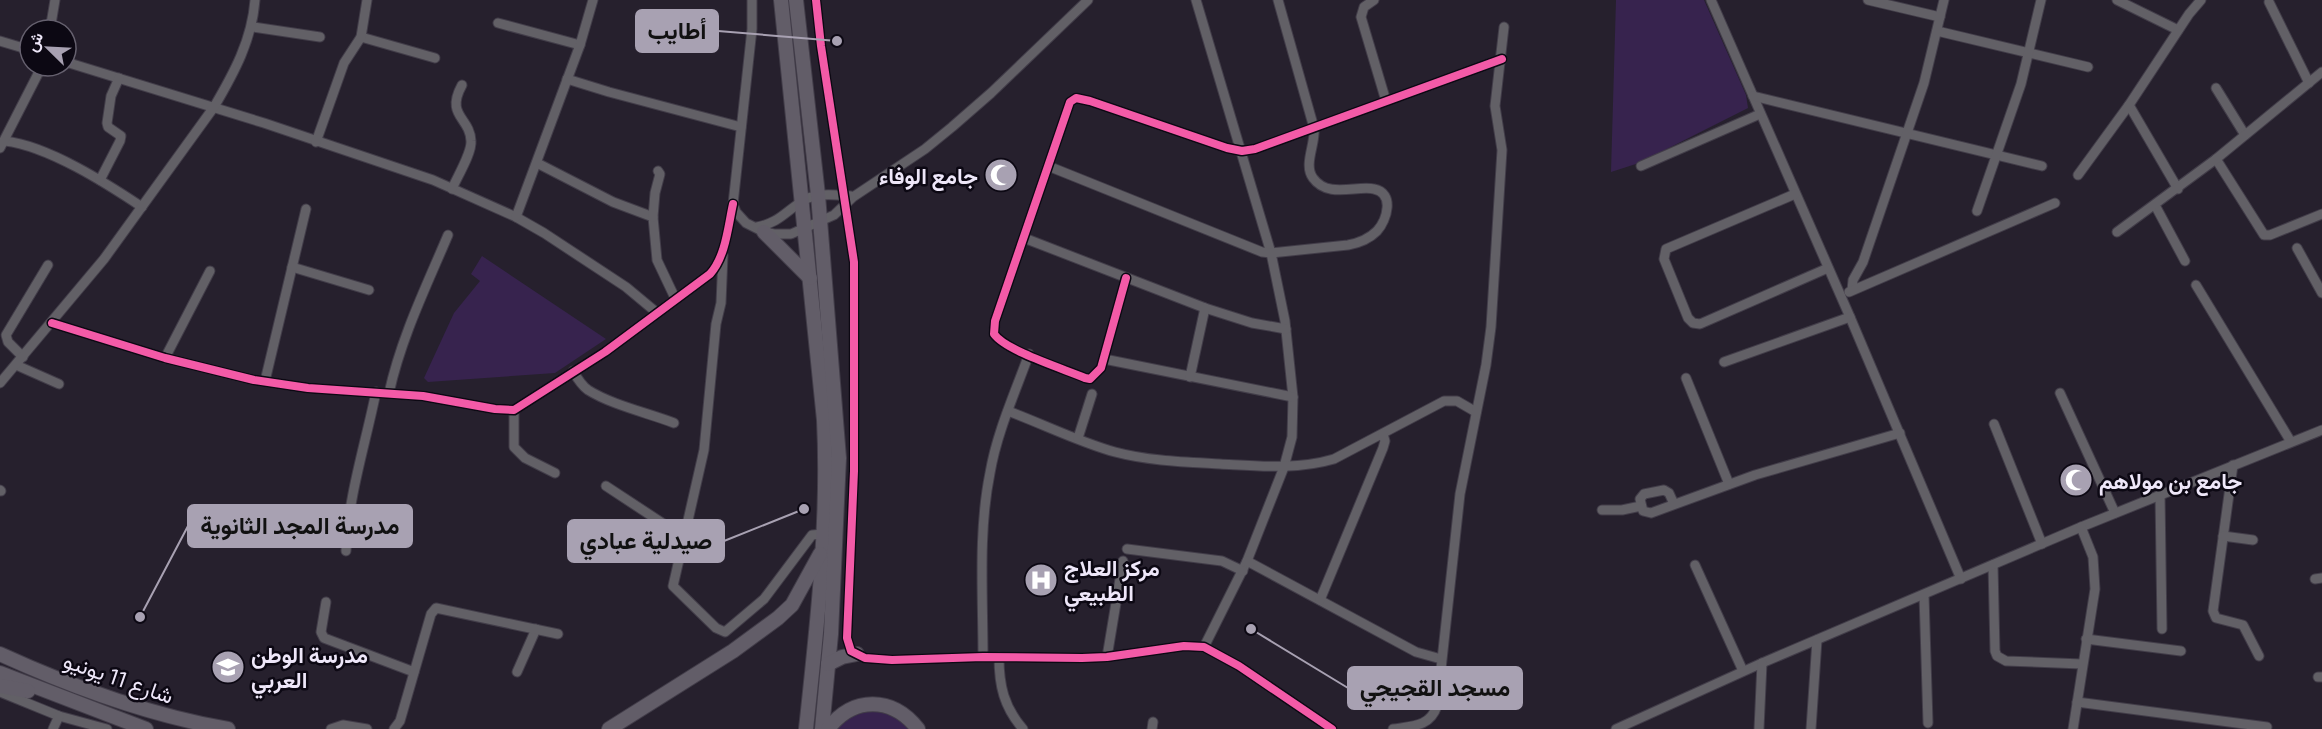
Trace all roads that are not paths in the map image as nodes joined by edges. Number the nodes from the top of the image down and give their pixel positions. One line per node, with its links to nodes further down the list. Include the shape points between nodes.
1 (55, 0): 21 (street)
2 (255, 0): 23 (street)
3 (366, 0): 28 (street)
4 (593, 0): 30 (street)
5 (752, 0): 49 (street)
6 (782, 0): 70 (highway)
7 (796, 0): 68 (highway)
8 (816, 0): 69 (street, via 820,46)
9 (1088, 0): 69 (street, via 952,127)
10 (1196, 0): 55 (street)
11 (1278, 0): 50 (street)
12 (1374, 0): 45 (street, via 1364,7 1361,17)
13 (1711, 0): 44 (street)
14 (1868, 0): 20 (street)
15 (1944, 0): 20 (street)
16 (2041, 0): 32 (street)
17 (2117, 0): 25 (street)
18 (2200, 0): 25 (street)
19 (2269, 2): 41 (street)
20 (1940, 16): 26 (street)
21 (53, 18)
22 (498, 23): 30 (street)
23 (253, 27): 27 (street); 47 (street)
24 (1504, 27): 34 (street)
25 (2178, 30): 46 (street)
26 (1937, 31): 32 (street); 51 (street)
27 (320, 37)
28 (361, 37): 33 (street); 53 (street, via 344,63)
29 (0, 40): 31 (street)
30 (580, 45): 40 (street)
31 (18, 46)
32 (2029, 53): 36 (street); 56 (street)
33 (435, 58)
34 (1502, 59): 45 (street); 126 (street, via 1495,106 1502,150 1491,327)
35 (78, 66): 39 (street)
36 (2088, 67)
37 (2322, 72): 41 (street)
38 (36, 78): 54 (street)
39 (119, 78): 47 (street); 64 (street, via 106,123 121,136)
40 (567, 79): 49 (street); 58 (street)
41 (2309, 83): 52 (street)
42 (462, 85): 65 (street, via 457,112 472,145)
43 (2216, 88): 52 (street)
44 (1753, 96): 48 (street); 51 (street)
45 (1386, 101): 50 (street)
46 (2129, 105): 63 (street); 66 (street)
47 (214, 107): 53 (street); 74 (street)
48 (1760, 114): 60 (street); 67 (street)
49 (741, 127): 72 (street)
50 (1314, 128): 55 (street); 88 (street, via 1309,167 1313,178 1336,190 1380,191 1387,200 1384,220 1372,235 1355,244)
51 (1907, 133): 56 (street); 98 (street)
52 (2245, 135): 57 (street)
53 (316, 142): 65 (street)
54 (2, 145): 64 (street, via 24,145)
55 (1242, 151): 59 (street, via 1076,99 1067,108); 88 (street)
56 (1997, 154): 61 (street); 76 (street)
57 (2216, 159): 66 (street); 77 (street, via 2264,235)
58 (537, 163): 78 (street, via 614,202); 79 (street)
59 (1048, 166): 85 (street); 88 (street)
60 (1641, 166)
61 (2042, 166)
62 (658, 171): 78 (street)
63 (2078, 175)
64 (100, 180): 74 (street)
65 (452, 189): 79 (street)
66 (2178, 189): 73 (street)
67 (1795, 194): 92 (street); 92 (street, via 1666,249 1664,259 1688,318 1700,324)
68 (818, 195): 69 (street); 70 (street); 80 (highway)
69 (849, 199): 80 (street); 170 (street, via 854,262 855,402 847,638 851,651)
70 (801, 201): 81 (street); 82 (highway)
71 (2055, 202): 98 (street)
72 (733, 204): 81 (street, via 741,218); 87 (street)
73 (2155, 205): 83 (street); 89 (street)
74 (142, 207): 105 (street)
75 (306, 209): 91 (street)
76 (1977, 211)
77 (2322, 214)
78 (652, 216): 101 (street, via 657,260)
79 (516, 217): 103 (street, via 627,287)
80 (820, 222): 82 (street); 177 (highway, via 839,458)
81 (760, 229): 82 (street, via 787,235); 94 (highway)
82 (805, 229): 94 (highway)
83 (2117, 232)
84 (448, 235): 120 (street, via 412,317)
85 (1024, 238): 95 (street); 107 (street, via 994,334 1005,344)
86 (2297, 248): 99 (street)
87 (722, 250): 101 (street, via 710,274); 147 (street, via 723,286 704,450)
88 (1271, 253): 106 (street)
89 (2185, 261)
90 (48, 265): 108 (street, via 6,335)
91 (292, 267): 97 (street); 116 (street)
92 (1828, 268): 100 (street)
93 (210, 271): 109 (street)
94 (810, 278): 145 (highway, via 826,451)
95 (1126, 278): 102 (street); 110 (street)
96 (2196, 285): 133 (street)
97 (369, 290)
98 (1852, 290): 100 (street)
99 (2322, 293)
100 (1841, 296): 104 (street)
101 (675, 298): 103 (street)
102 (1205, 308): 106 (street); 114 (street)
103 (656, 312): 113 (street, via 605,352)
104 (1850, 317): 111 (street); 130 (street)
105 (52, 323): 108 (street); 109 (street)
106 (1286, 329): 123 (street)
107 (1029, 354): 110 (street, via 1090,379); 125 (street)
108 (23, 357): 112 (street)
109 (165, 358): 116 (street)
110 (1104, 359): 114 (street)
111 (1724, 362)
112 (16, 365): 117 (street); 118 (street)
113 (573, 371): 124 (street); 127 (street, via 589,390)
114 (1190, 377): 123 (street)
115 (1686, 378): 137 (street)
116 (265, 381): 119 (street)
117 (0, 383)
118 (59, 384)
119 (376, 393): 120 (street); 151 (street, via 348,511)
120 (389, 393): 124 (street)
121 (2060, 393): 143 (street)
122 (1092, 394): 132 (street)
123 (1293, 397): 135 (street, via 1292,437)
124 (514, 410): 136 (street, via 514,447 525,458)
125 (1008, 411): 132 (street); 172 (street, via 989,473)
126 (1476, 412): 131 (street, via 1449,400); 175 (street, via 1460,494)
127 (674, 423)
128 (1994, 424): 149 (street)
129 (2322, 430): 133 (street)
130 (1900, 433): 137 (street); 158 (street)
131 (1383, 434): 135 (street, via 1334,459); 160 (street, via 1383,448)
132 (1077, 438): 135 (street, via 1146,458)
133 (2291, 442): 134 (street)
134 (2233, 465): 139 (street); 146 (street)
135 (1284, 467): 154 (street)
136 (555, 473)
137 (1729, 484): 140 (street)
138 (606, 486): 147 (street)
139 (2160, 494): 143 (street); 162 (street)
140 (1674, 504): 141 (street, via 1648,513); 141 (street, via 1662,489 1644,494)
141 (1641, 506): 142 (street)
142 (1602, 510)
143 (2115, 513): 144 (street)
144 (2081, 527): 149 (street); 165 (street, via 2095,572)
145 (823, 534): 147 (street, via 812,535 764,600 725,632 673,586); 152 (highway)
146 (2223, 536): 148 (street); 171 (street, via 2214,616 2243,625)
147 (685, 538)
148 (2253, 540)
149 (2042, 544): 156 (street)
150 (1127, 549): 157 (street, via 1222,561)
151 (346, 551)
152 (821, 553): 199 (highway, via 792,605 778,618); 200 (highway)
153 (1123, 561): 174 (street)
154 (1247, 561): 157 (street); 160 (street)
155 (1695, 565): 179 (street)
156 (1993, 565): 158 (street); 178 (street, via 1997,656 2006,661)
157 (1243, 571): 167 (street)
158 (1961, 579): 159 (street)
159 (1924, 595): 166 (street); 188 (street)
160 (1320, 600): 175 (street, via 1416,652)
161 (326, 602): 180 (street, via 321,626 324,638)
162 (2162, 629)
163 (536, 630): 164 (street); 180 (street, via 435,608); 181 (street)
164 (558, 634)
165 (2086, 639): 168 (street); 178 (street)
166 (1817, 640): 176 (street); 208 (street)
167 (1204, 647): 174 (street, via 1184,646); 191 (street)
168 (2181, 651)
169 (0, 654): 195 (highway, شارع 11 يونيو, via 135,708)
170 (857, 654): 172 (street, via 892,660); 177 (highway)
171 (2259, 656)
172 (983, 657): 173 (street)
173 (999, 657): 174 (street); 204 (street, via 1002,694)
174 (1107, 657)
175 (1441, 659): 205 (street, via 1433,715 1422,724)
176 (1762, 663): 179 (street); 207 (street)
177 (828, 664): 201 (highway)
178 (2082, 664): 186 (street)
179 (1743, 671): 206 (street)
180 (414, 672): 198 (street, via 400,721)
181 (517, 672)
182 (0, 674): 185 (highway, شارع 11 يونيو)
183 (0, 687): 185 (highway)
184 (0, 692): 187 (street)
185 (50, 694): 194 (highway, شارع 11 يونيو)
186 (2077, 702): 189 (street); 209 (street)
187 (59, 716): 192 (street); 193 (street)
188 (1928, 723)
189 (2245, 727): 190 (street)
190 (2267, 727)
191 (1330, 728)
192 (53, 729)
193 (107, 729)
194 (146, 729)
195 (228, 729)
196 (331, 729): 197 (street, via 343,725)
197 (367, 729)
198 (394, 729)
199 (609, 729)
200 (806, 729)
201 (822, 729)
202 (828, 729): 203 (highway, via 845,712 871,703 893,709)
203 (918, 729)
204 (1023, 729)
205 (1393, 729)
206 (1616, 729)
207 (1759, 729)
208 (1811, 729)
209 (2073, 729)

